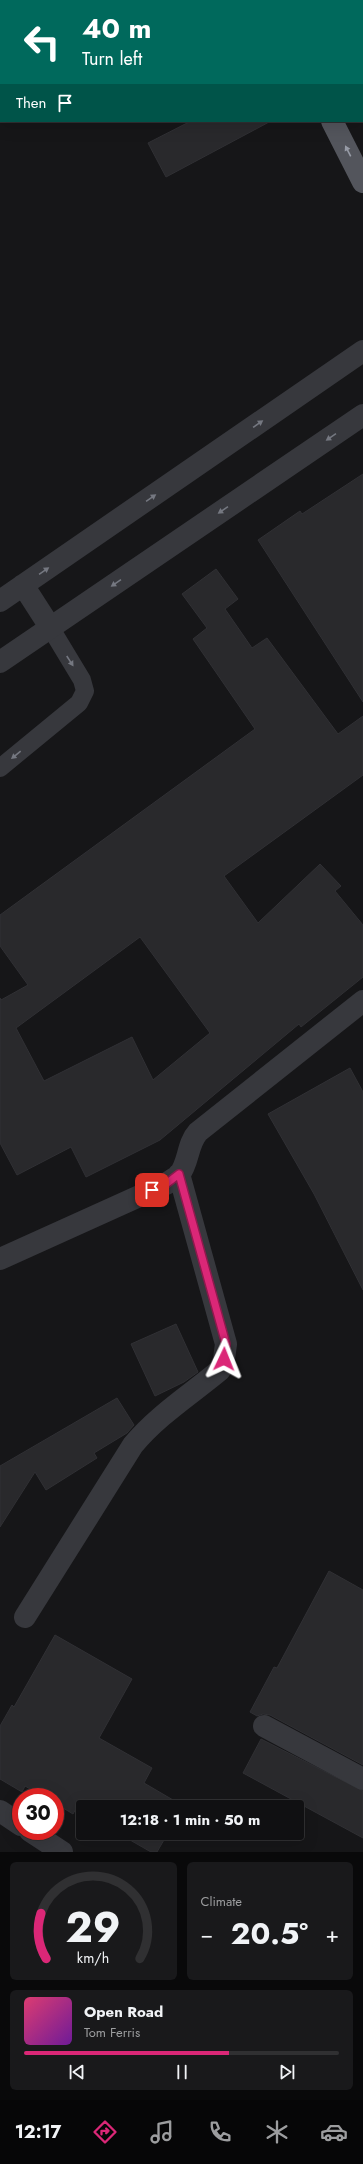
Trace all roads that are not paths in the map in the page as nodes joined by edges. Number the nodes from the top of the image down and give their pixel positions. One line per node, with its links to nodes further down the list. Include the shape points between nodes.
1 (333, 122): 2 (main road, one-way to 1)
2 (363, 182)
3 (363, 351): 5 (street, one-way to 3)
4 (363, 415): 7 (street, one-way to 7)
5 (23, 585): 6 (street); 7 (street)
6 (0, 602)
7 (50, 628): 8 (street); 9 (lane, one-way to 9, via 86,691 68,714)
8 (0, 662)
9 (0, 768)
10 (363, 1001): 11 (street, via 198,1132 191,1142)
11 (179, 1174): 12 (street, via 166,1184); 13 (street, via 226,1344 224,1359 220,1370 164,1413 133,1445)
12 (0, 1259)
13 (25, 1617)
14 (264, 1726): 15 (street)
15 (363, 1779)
16 (0, 1811): 17 (street)
17 (12, 1819)
18 (44, 1840): 19 (street)
19 (62, 1852)

